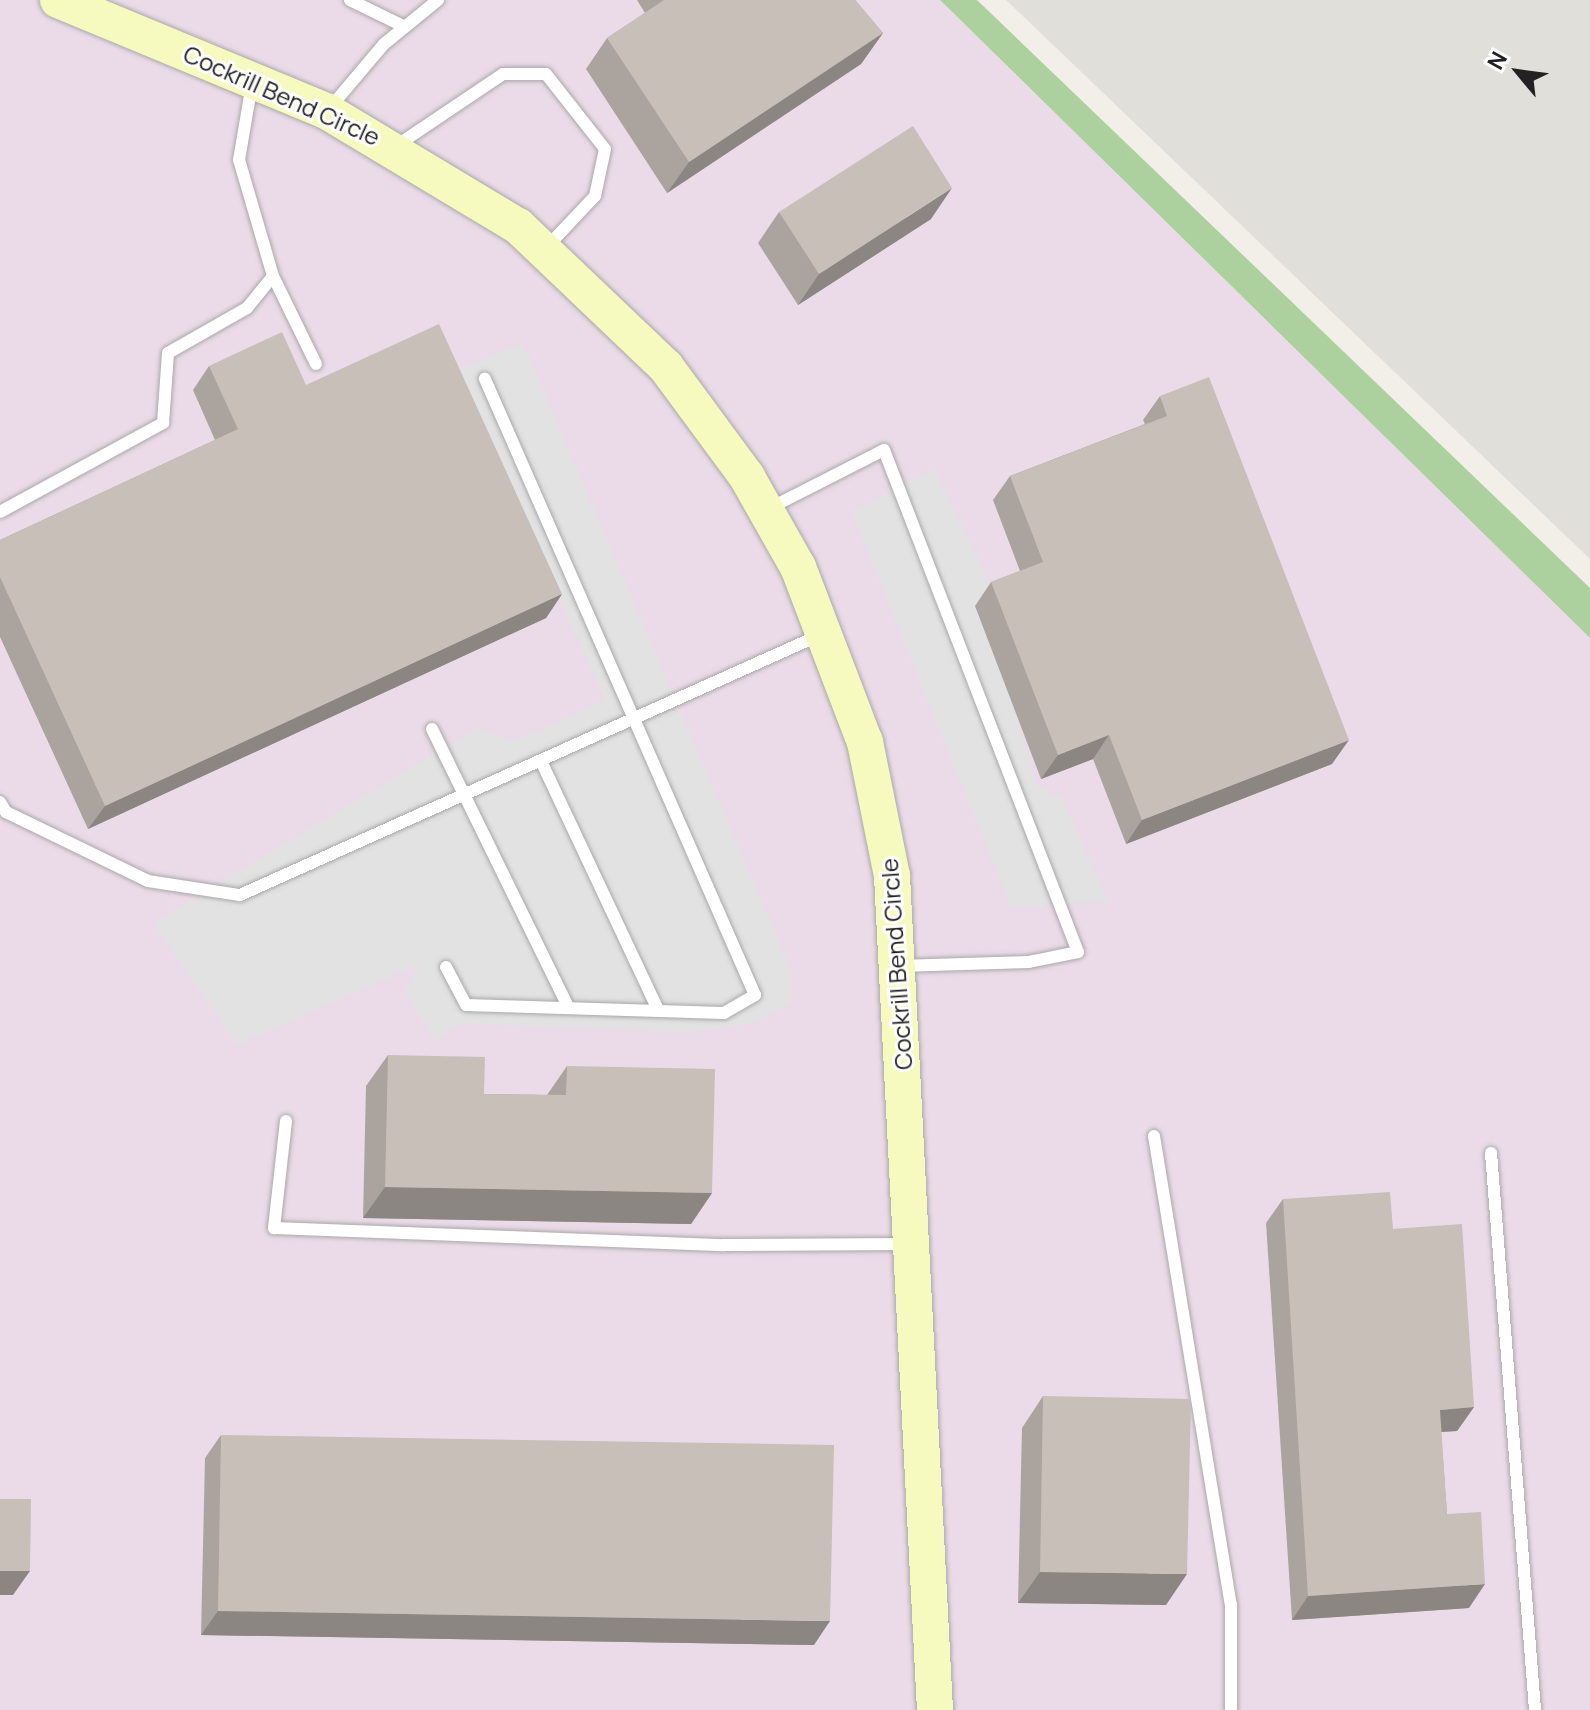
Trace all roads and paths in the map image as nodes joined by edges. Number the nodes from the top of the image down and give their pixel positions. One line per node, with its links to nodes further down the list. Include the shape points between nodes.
1 (58, 0): 5 (street, Cockrill Bend Circle)
2 (350, 0): 4 (lane)
3 (438, 0): 4 (lane)
4 (405, 27): 6 (lane)
5 (252, 80): 6 (street, Cockrill Bend Circle); 9 (lane, via 239,160)
6 (327, 112): 7 (street, Cockrill Bend Circle)
7 (396, 146): 8 (street, Cockrill Bend Circle); 8 (lane, via 503,74 546,74 605,149 595,196)
8 (545, 249): 12 (street, Cockrill Bend Circle, via 666,367)
9 (273, 276): 10 (lane); 13 (lane, via 247,308 168,353 163,423)
10 (316, 364)
11 (485, 379): 15 (lane)
12 (767, 510): 14 (street, Cockrill Bend Circle); 20 (lane, via 884,450 1078,952 1029,962)
13 (0, 512)
14 (828, 631): 15 (lane); 20 (street, Cockrill Bend Circle, via 884,826)
15 (638, 718): 17 (lane); 23 (lane, via 755,995 724,1013)
16 (432, 729): 18 (lane)
17 (541, 761): 18 (lane); 23 (lane)
18 (463, 798): 19 (lane, via 240,895 148,881 6,812); 22 (lane)
19 (0, 802)
20 (899, 966): 27 (street, Cockrill Bend Circle)
21 (446, 967): 22 (lane, via 466,1005)
22 (567, 1005): 23 (lane)
23 (658, 1010)
24 (286, 1121): 27 (lane, via 274,1228 724,1245)
25 (1154, 1136): 29 (lane, via 1231,1604)
26 (1491, 1153): 30 (lane)
27 (912, 1244): 28 (street, Cockrill Bend Circle)
28 (935, 1710)
29 (1231, 1710)
30 (1535, 1710)

